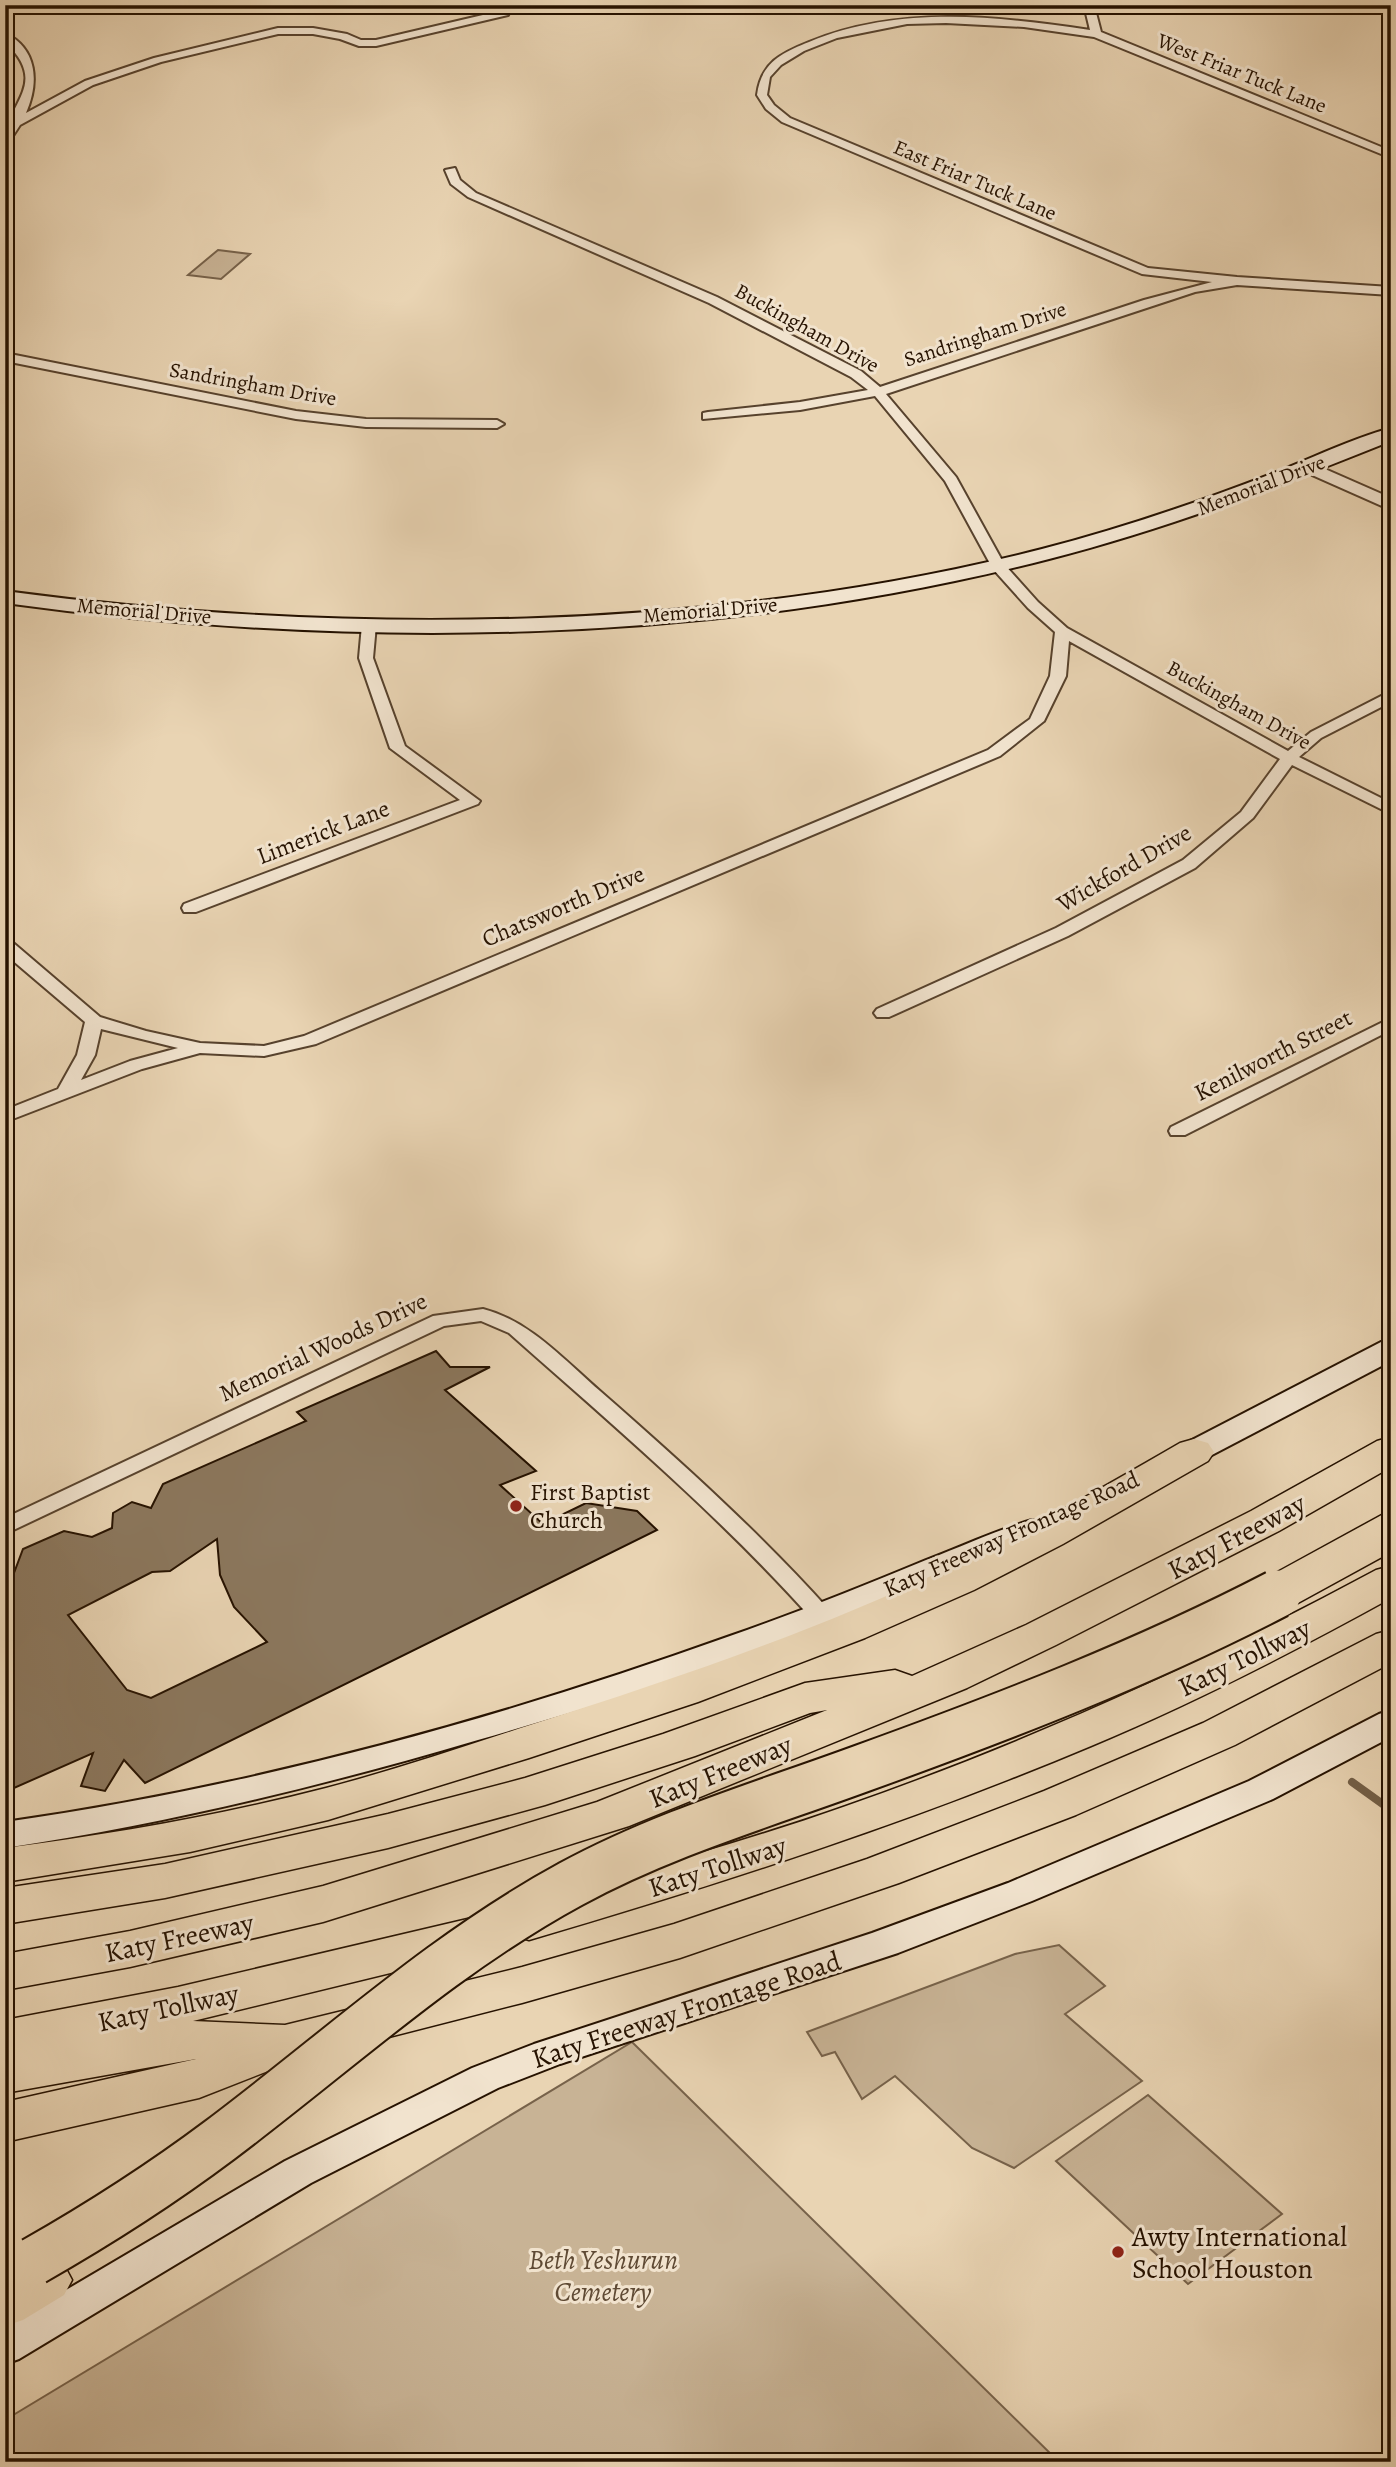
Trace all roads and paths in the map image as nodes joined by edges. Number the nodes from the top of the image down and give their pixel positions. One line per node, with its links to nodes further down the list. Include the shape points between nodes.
1 (508, 5): 4 (street, via 504,13)
2 (1089, 5): 5 (street)
3 (449, 18): 4 (street)
4 (460, 23): 8 (street, via 359,44 343,36 313,32 262,34 106,76)
5 (1096, 34): 7 (street, West Friar Tuck Lane, via 1008,22 916,22 856,30); 10 (street, West Friar Tuck Lane)
6 (5, 36): 8 (street, via 23,51 32,71 31,93)
7 (790, 54): 12 (street, East Friar Tuck Lane, via 765,76 762,95 786,120)
8 (16, 123): 9 (street)
9 (5, 140)
10 (1391, 155)
11 (451, 170): 18 (street, Buckingham Drive, via 455,181 472,195 712,300 856,374)
12 (1146, 271): 13 (street, East Friar Tuck Lane); 16 (street, via 1153,285)
13 (1237, 281): 14 (street, East Friar Tuck Lane); 15 (street, East Friar Tuck Lane)
14 (1193, 289): 16 (street, Sandringham Drive)
15 (1391, 291)
16 (1147, 303): 18 (street, Sandringham Drive)
17 (5, 357): 20 (street, Sandringham Drive, via 296,415 369,423)
18 (878, 392): 19 (street, Sandringham Drive); 25 (street, Buckingham Drive, via 951,480)
19 (708, 416)
20 (497, 425)
21 (1391, 434): 23 (main road, Memorial Drive)
22 (1391, 451): 23 (main road, Memorial Drive)
23 (1319, 472): 24 (street); 25 (main road, Memorial Drive, via 1149,542)
24 (1391, 505)
25 (1003, 572): 28 (street, Buckingham Drive); 29 (main road, Memorial Drive, via 846,609 548,636)
26 (5, 597): 29 (main road, Memorial Drive)
27 (5, 609): 29 (main road, Memorial Drive, via 233,634)
28 (1062, 631): 31 (street, Buckingham Drive); 38 (street, Chatsworth Drive, via 1058,676 1036,720 994,753 310,1040 264,1051)
29 (368, 632): 33 (street, Limerick Lane, via 366,658 398,748 472,801)
30 (1391, 696): 31 (street, Wickford Drive, via 1316,735)
31 (1289, 758): 32 (street, Buckingham Drive); 35 (street, Wickford Drive, via 1247,815 1189,864 1062,932)
32 (1391, 809)
33 (190, 908)
34 (5, 945): 36 (street)
35 (883, 1013)
36 (94, 1021): 38 (street); 39 (street, via 86,1055)
37 (1391, 1023): 41 (street, Kenilworth Street)
38 (200, 1048): 39 (street, Chatsworth Drive, via 136,1065)
39 (66, 1092): 40 (street, Chatsworth Drive)
40 (5, 1117)
41 (1178, 1131)
42 (1391, 1349): 44 (main road, Katy Freeway Frontage Road)
43 (1391, 1451): 51 (highway, Katy Freeway, via 1178,1567)
44 (1195, 1452): 49 (main road, Katy Freeway Frontage Road, via 1044,1525); 54 (highway, via 1074,1522 959,1580 781,1655 585,1724 372,1791 281,1814 180,1837)
45 (5, 1527): 49 (street, Memorial Woods Drive, via 440,1320 483,1315 516,1329 676,1471)
46 (1391, 1531): 61 (highway, bridge, via 1238,1616 1084,1686 698,1827 567,1885 421,1982 175,2174)
47 (1391, 1552): 61 (highway, via 1256,1627 1139,1681 1015,1732 673,1857 570,1906 461,1976 181,2195)
48 (1391, 1580): 57 (highway, Katy Tollway, via 1134,1710 977,1776 771,1850 639,1891 390,1957 178,2006)
49 (821, 1615): 53 (main road, Katy Freeway Frontage Road, via 566,1702 352,1764 143,1814)
50 (1391, 1645): 58 (highway, via 1290,1699 1143,1768 883,1871 680,1940 522,1985)
51 (952, 1677): 55 (highway, via 806,1698 529,1793 364,1836 165,1881); 56 (highway, Katy Freeway, via 613,1814 490,1854 248,1923)
52 (1391, 1721): 62 (main road, Katy Freeway Frontage Road, via 1261,1790 1020,1892 885,1943 485,2078 298,2172)
53 (5, 1835)
54 (5, 1865)
55 (5, 1906)
56 (5, 1972)
57 (5, 2039)
58 (285, 2043): 59 (highway, via 191,2040); 60 (highway, via 199,2079)
59 (5, 2074)
60 (5, 2122)
61 (23, 2280)
62 (5, 2347)

